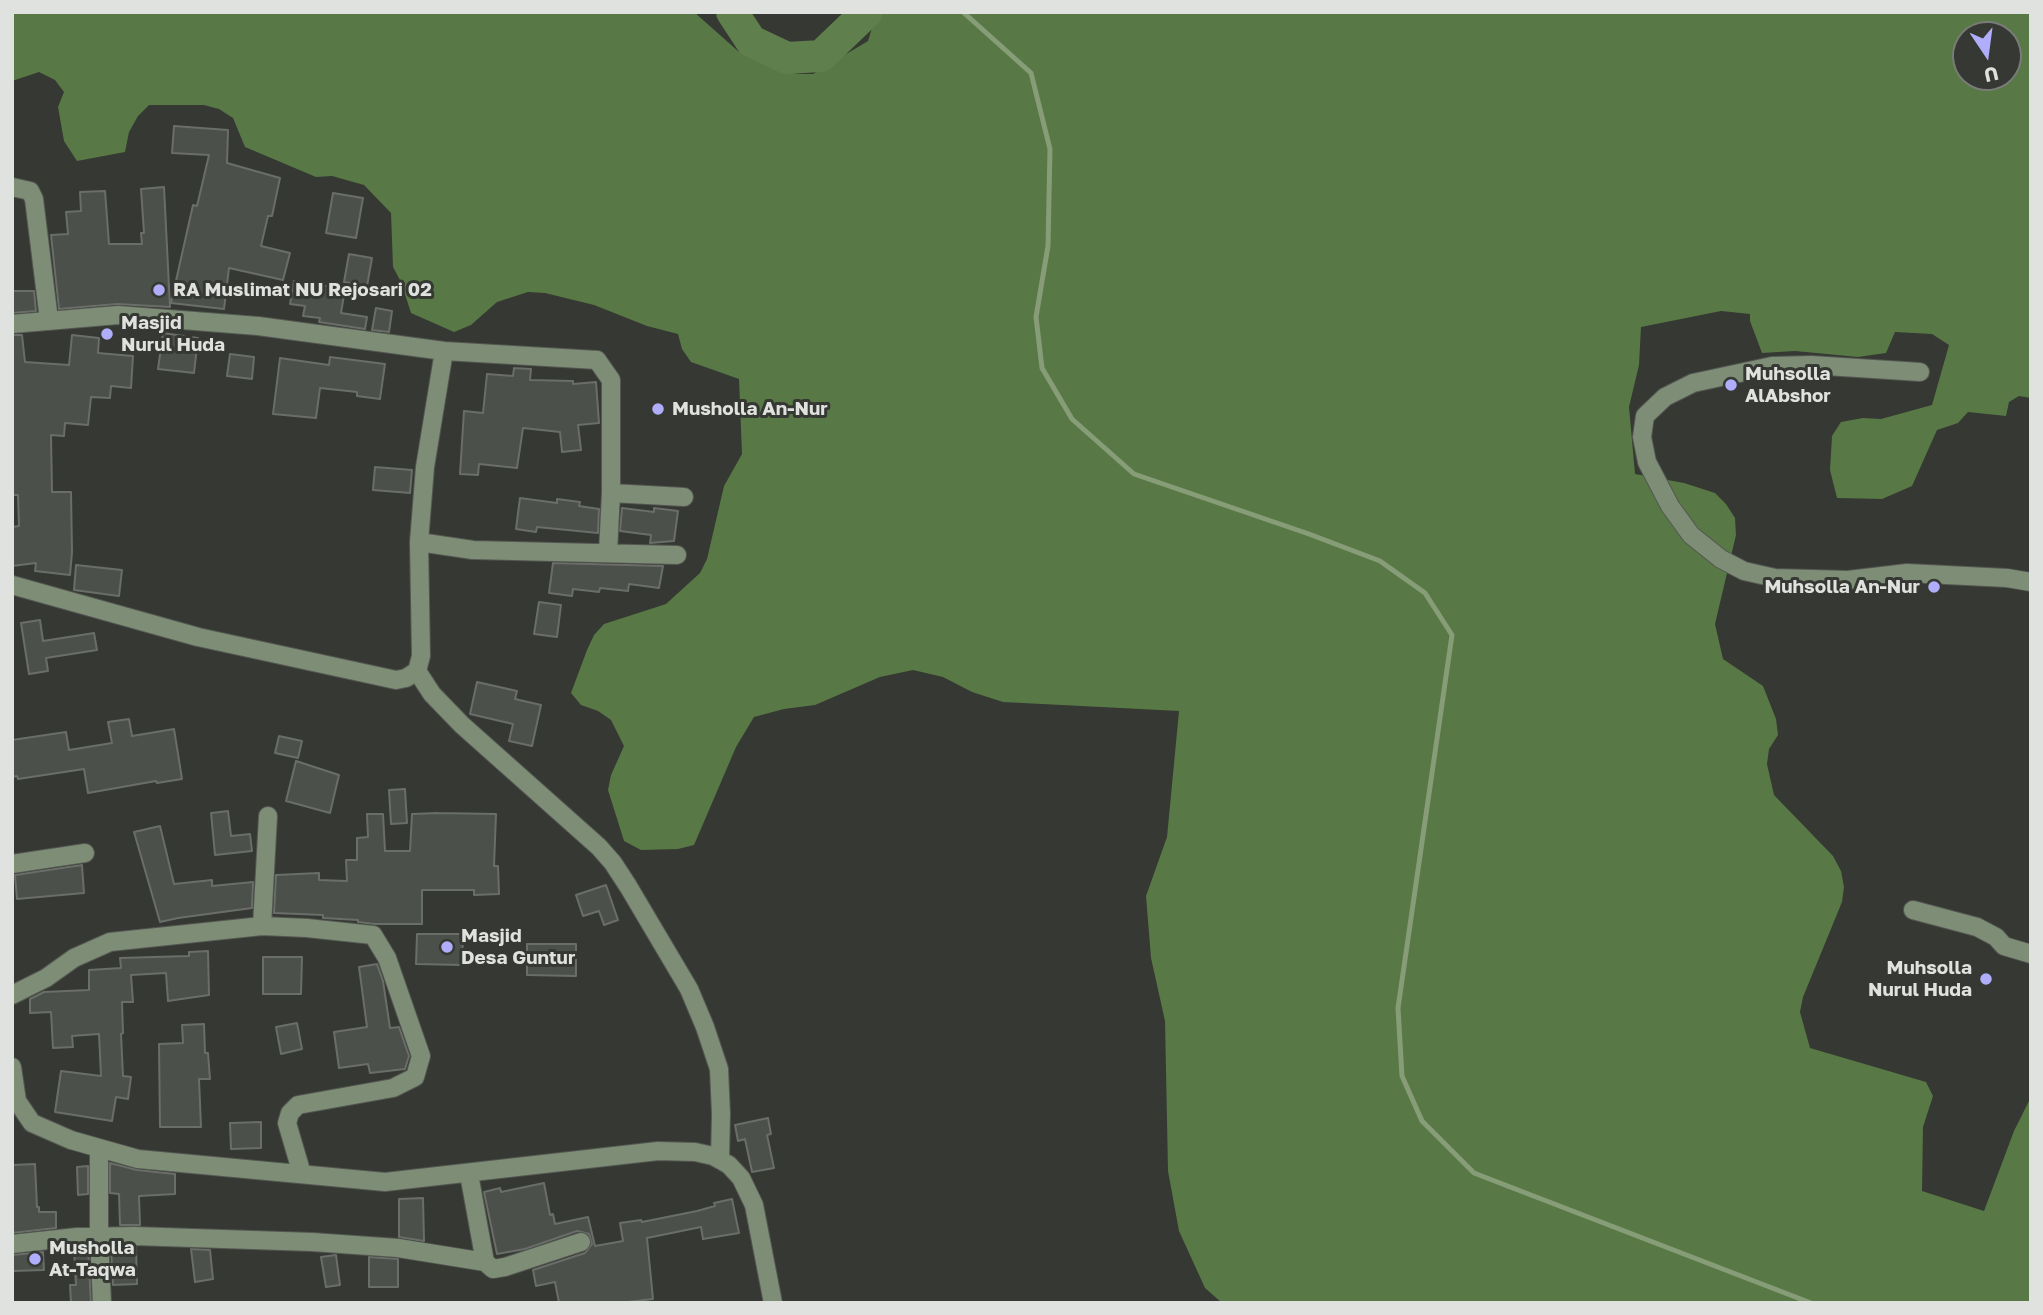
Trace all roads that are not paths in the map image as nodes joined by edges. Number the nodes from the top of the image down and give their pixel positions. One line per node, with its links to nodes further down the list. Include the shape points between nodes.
1 (12, 187): 2 (street, via 30,191 34,199)
2 (49, 320): 3 (street); 4 (street, via 118,315 258,326)
3 (12, 324)
4 (444, 351): 6 (street, via 597,360 611,380); 8 (street, via 425,467)
5 (1920, 372): 11 (street, via 1772,366 1693,383 1665,397 1645,415 1642,437 1647,462 1691,535 1744,571 1775,578 1848,580 1907,573)
6 (611, 493): 7 (street); 9 (street)
7 (684, 497)
8 (419, 542): 9 (street, via 473,550); 13 (street, via 421,656)
9 (608, 552): 10 (street)
10 (677, 555)
11 (2031, 582)
12 (12, 585): 13 (street, via 198,637 396,680)
13 (417, 671): 24 (street, via 462,725 599,847 628,886 689,989 705,1027 719,1069)
14 (268, 816): 18 (street)
15 (85, 853): 16 (street)
16 (12, 863)
17 (1913, 911): 19 (street, via 1978,927 2004,946)
18 (262, 926): 20 (street, via 110,942 74,957); 25 (street, via 373,935 401,992 421,1056 415,1077 393,1088 298,1105 287,1123)
19 (2031, 954)
20 (12, 995)
21 (12, 1067): 22 (street)
22 (14, 1102): 23 (street, via 32,1123)
23 (99, 1148): 25 (street, via 138,1158); 27 (street)
24 (720, 1160): 26 (street, via 695,1152 658,1151); 32 (street, via 741,1178 754,1205)
25 (302, 1174): 26 (street, via 385,1182)
26 (469, 1174): 30 (street)
27 (99, 1237): 29 (street); 30 (street, via 312,1242 398,1248); 31 (street)
28 (581, 1242): 30 (street, via 505,1268 493,1269)
29 (12, 1244)
30 (485, 1262)
31 (102, 1303)
32 (773, 1303)

